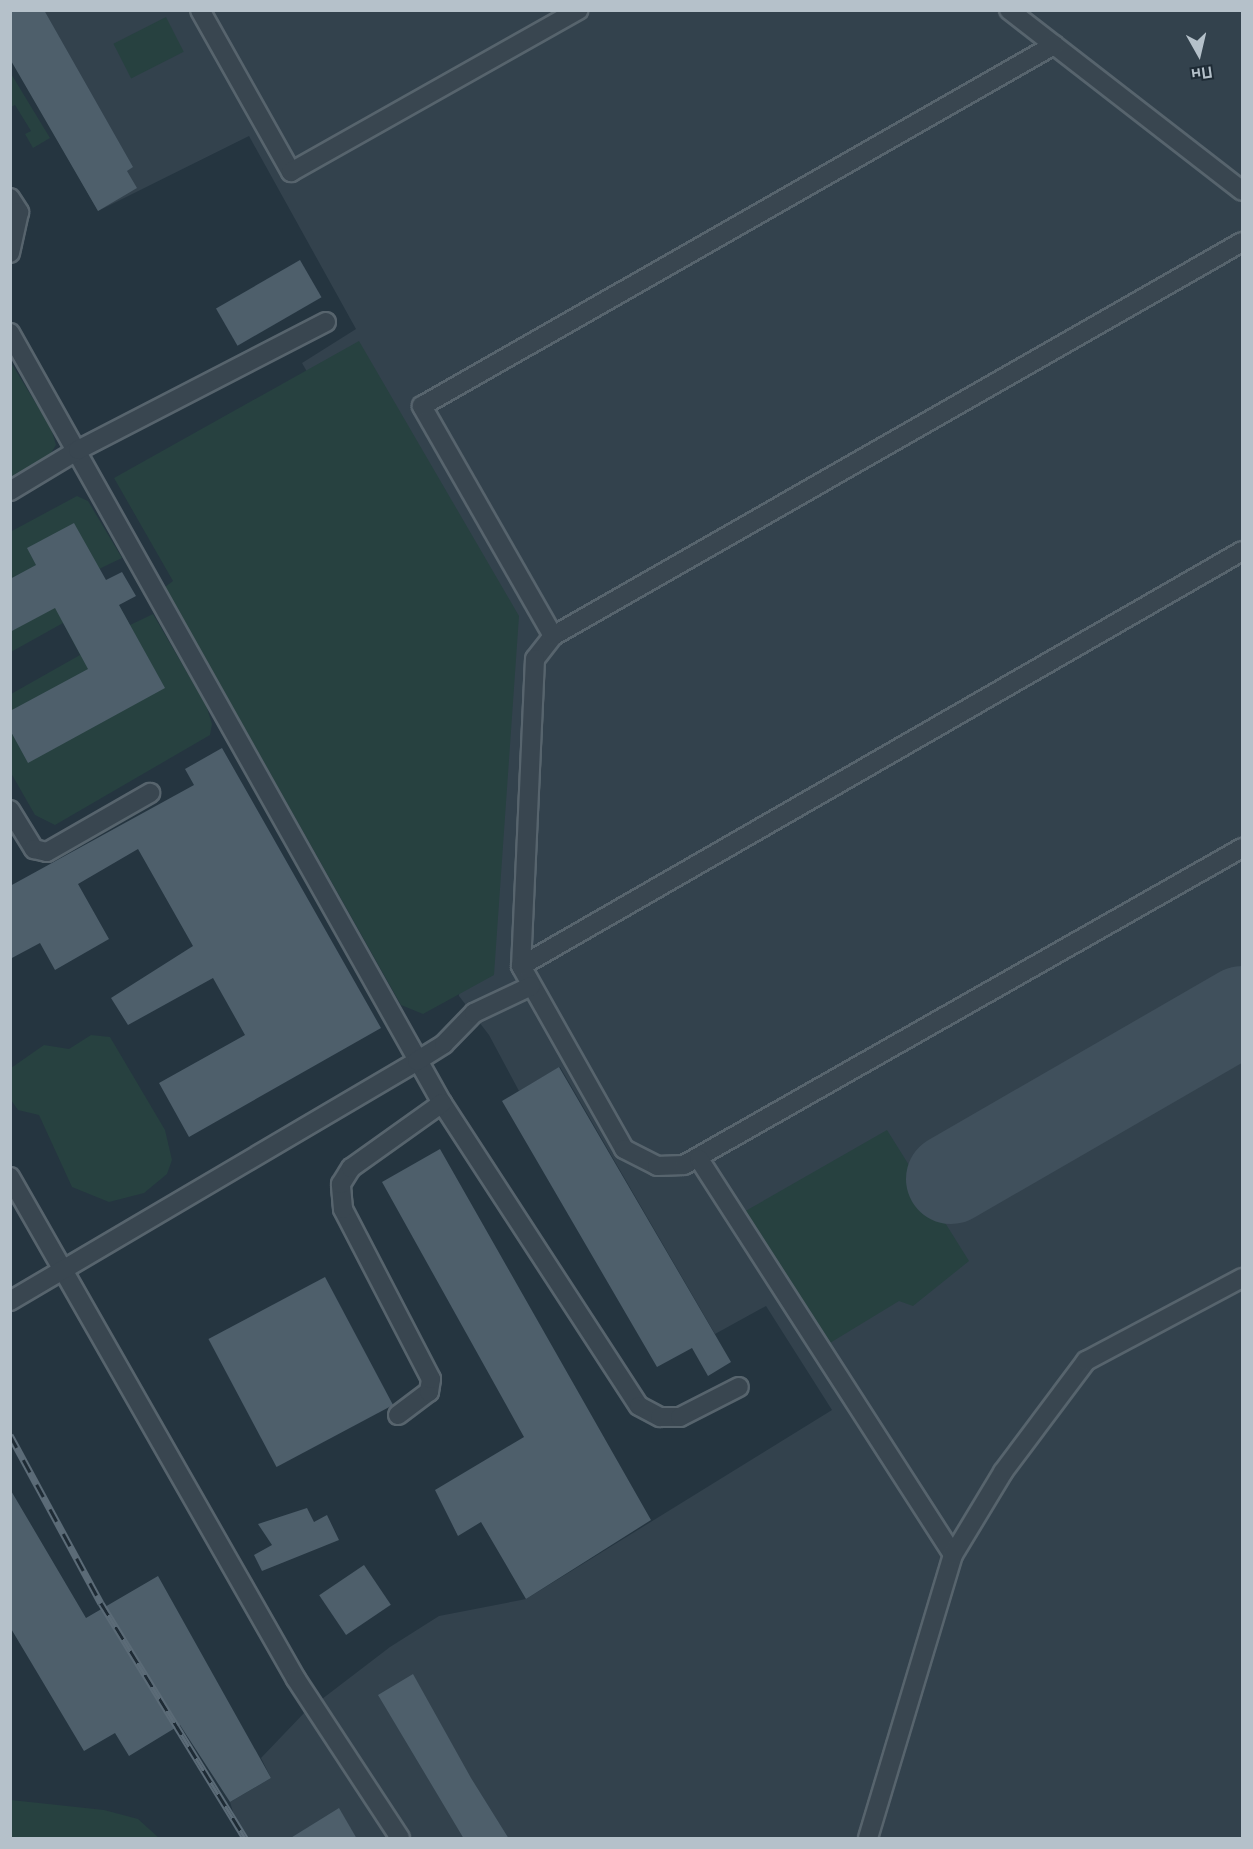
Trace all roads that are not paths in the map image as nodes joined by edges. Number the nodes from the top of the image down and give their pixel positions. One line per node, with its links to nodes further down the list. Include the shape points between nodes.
1 (201, 10): 2 (lane, via 291,172)
2 (579, 10)
3 (1010, 10): 4 (lane)
4 (1054, 45): 5 (lane); 14 (lane, via 422,406)
5 (1242, 191)
6 (10, 198): 8 (lane, via 19,212)
7 (1242, 242): 14 (lane)
8 (10, 253)
9 (326, 322): 11 (lane)
10 (10, 333): 11 (lane)
11 (78, 450): 12 (lane); 20 (lane)
12 (10, 490)
13 (1242, 551): 18 (lane)
14 (553, 636): 18 (lane, via 535,659)
15 (150, 793): 16 (lane, via 47,852 34,849)
16 (10, 810)
17 (1242, 848): 22 (lane)
18 (521, 966): 19 (lane)
19 (531, 986): 20 (lane, via 474,1012 444,1044); 22 (lane, via 624,1149 657,1166 684,1166)
20 (417, 1061): 21 (lane); 24 (lane)
21 (441, 1103): 27 (lane, via 639,1406 660,1417 680,1417); 28 (lane, via 351,1168 341,1185 343,1209 431,1379 429,1392)
22 (699, 1159): 29 (lane)
23 (10, 1177): 24 (lane)
24 (64, 1268): 26 (lane); 30 (lane, via 296,1678)
25 (1242, 1278): 29 (lane, via 1086,1360 1003,1472)
26 (10, 1301)
27 (739, 1387)
28 (399, 1415)
29 (953, 1555): 31 (lane)
30 (400, 1839)
31 (868, 1839)

